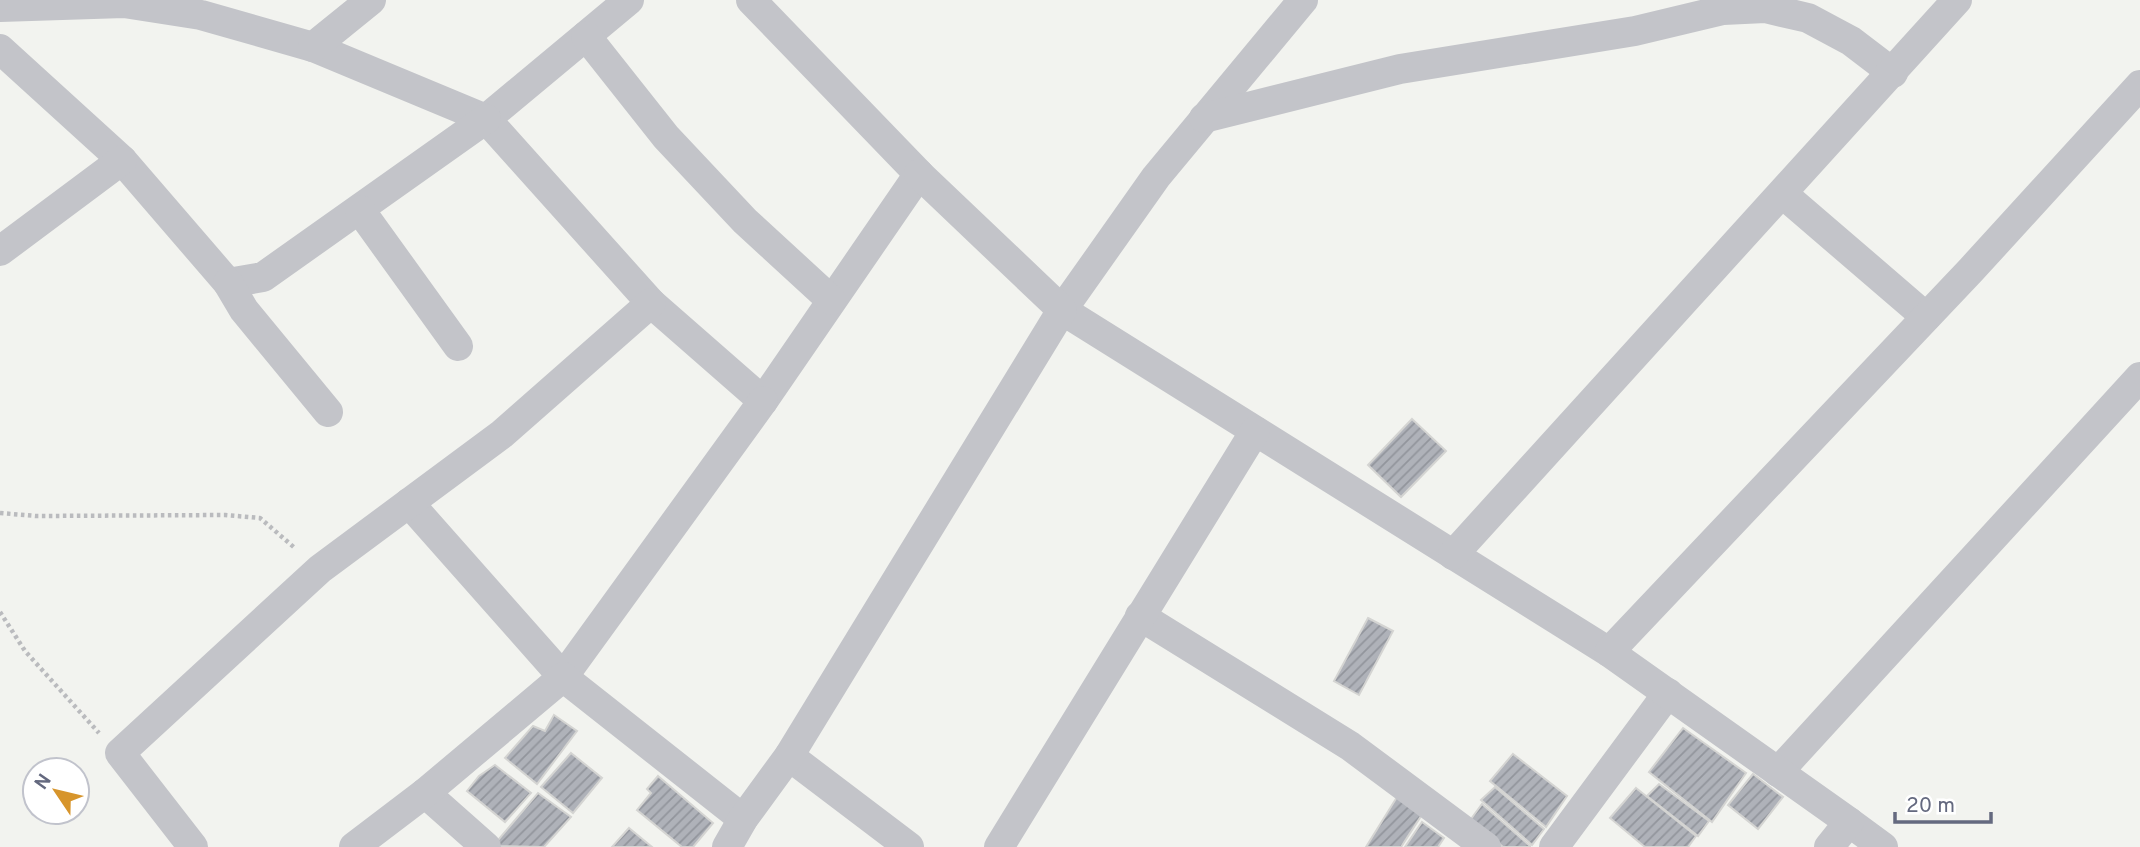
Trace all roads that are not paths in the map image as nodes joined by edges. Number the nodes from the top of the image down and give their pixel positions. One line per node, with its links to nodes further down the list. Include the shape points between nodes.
1 (371, 0): 8 (street)
2 (629, 0): 7 (street)
3 (751, 0): 15 (street)
4 (1303, 0): 12 (street)
5 (1958, 0): 10 (street)
6 (0, 7): 8 (street, via 124,3 201,15)
7 (586, 36): 13 (street); 20 (street, via 692,165)
8 (313, 47): 13 (street)
9 (0, 50): 14 (street)
10 (1893, 74): 12 (street, via 1851,41 1808,18 1765,8 1723,10 1635,31 1400,69); 16 (street)
11 (2140, 85): 23 (street)
12 (1204, 118): 22 (street, via 1156,177)
13 (486, 119): 17 (street); 21 (street)
14 (122, 160): 18 (street); 19 (street)
15 (919, 174): 20 (street); 22 (street)
16 (1783, 194): 23 (street); 30 (street)
17 (360, 210): 19 (street, via 262,277); 24 (street)
18 (0, 251)
19 (228, 283): 27 (street, via 244,310)
20 (831, 300): 26 (street)
21 (651, 303): 26 (street); 29 (street, via 502,434)
22 (1062, 310): 28 (street); 35 (street)
23 (1926, 317): 32 (street)
24 (458, 346)
25 (2140, 377): 36 (street)
26 (763, 401): 33 (street)
27 (328, 412)
28 (1255, 431): 30 (street); 31 (street)
29 (409, 503): 33 (street); 40 (street, via 320,569 120,753)
30 (1453, 555): 32 (street)
31 (1140, 616): 45 (street); 46 (street, via 1350,746)
32 (1609, 652): 34 (street)
33 (563, 677): 37 (street); 38 (street)
34 (1668, 693): 36 (street); 47 (street)
35 (789, 756): 38 (street); 44 (street)
36 (1778, 772): 39 (street)
37 (425, 793): 41 (street); 42 (street)
38 (743, 819): 43 (street)
39 (1849, 822): 48 (street); 49 (street)
40 (193, 847)
41 (354, 847)
42 (486, 847)
43 (727, 847)
44 (909, 847)
45 (999, 847)
46 (1486, 847)
47 (1555, 847)
48 (1829, 847)
49 (1883, 847)

